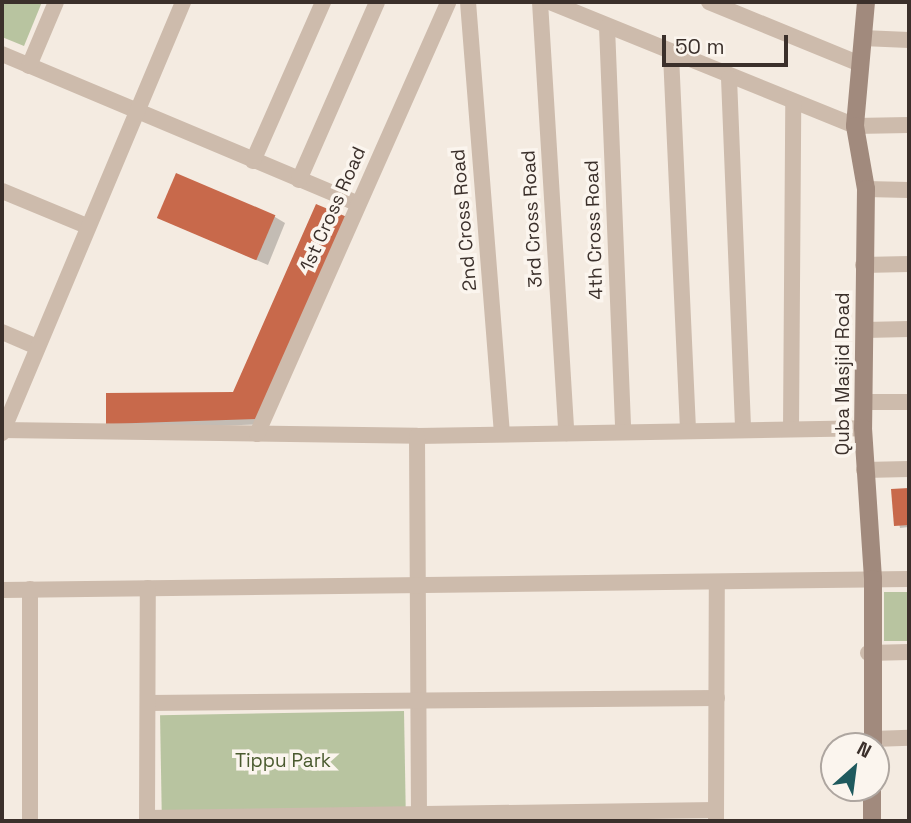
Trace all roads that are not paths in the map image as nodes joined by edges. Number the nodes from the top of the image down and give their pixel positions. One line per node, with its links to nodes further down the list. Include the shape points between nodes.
1 (56, 2): 17 (street)
2 (183, 2): 20 (street)
3 (323, 2): 23 (street)
4 (377, 2): 24 (street)
5 (448, 2): 28 (street, 1st Cross Road)
6 (468, 2): 46 (street, 2nd Cross Road)
7 (540, 2): 44 (street, 3rd Cross Road)
8 (550, 2): 11 (street)
9 (709, 2): 16 (street)
10 (866, 2): 12 (street, Quba Masjid Road)
11 (607, 27): 15 (street); 43 (street, 4th Cross Road)
12 (862, 38): 13 (street); 16 (street, Quba Masjid Road)
13 (909, 40)
14 (2, 54): 17 (street)
15 (671, 55): 18 (street); 42 (street)
16 (860, 64): 22 (street, Quba Masjid Road)
17 (29, 66): 20 (street)
18 (729, 78): 19 (street); 40 (street)
19 (793, 102): 22 (street); 39 (street)
20 (136, 113): 23 (street); 29 (street)
21 (909, 125): 22 (street)
22 (855, 127): 25 (street, Quba Masjid Road)
23 (253, 161): 24 (street)
24 (299, 180): 28 (street)
25 (866, 189): 26 (street); 31 (street, Quba Masjid Road)
26 (909, 190)
27 (2, 191): 29 (street)
28 (358, 204): 45 (street, 1st Cross Road)
29 (87, 226): 35 (street)
30 (909, 264): 31 (street)
31 (863, 265): 33 (street, Quba Masjid Road)
32 (909, 329): 33 (street)
33 (865, 330): 37 (street, Quba Masjid Road)
34 (2, 332): 35 (street)
35 (36, 346): 41 (street)
36 (909, 401): 37 (street)
37 (864, 402): 38 (street, Quba Masjid Road)
38 (863, 428): 39 (street); 49 (street, Quba Masjid Road)
39 (792, 429): 40 (street)
40 (743, 430): 42 (street)
41 (2, 431): 45 (street)
42 (688, 431): 43 (street)
43 (623, 432): 44 (street)
44 (566, 433): 46 (street)
45 (257, 434): 47 (street)
46 (502, 434): 47 (street)
47 (417, 436): 53 (street)
48 (909, 469): 49 (street)
49 (864, 470): 50 (street, Quba Masjid Road)
50 (873, 579): 51 (street); 52 (street); 58 (street, Quba Masjid Road)
51 (909, 579)
52 (717, 583): 53 (street); 59 (street)
53 (419, 586): 54 (street); 60 (street)
54 (148, 588): 55 (street); 61 (street)
55 (30, 589): 56 (street); 69 (street)
56 (2, 590)
57 (909, 652): 58 (street)
58 (868, 653): 62 (street, Quba Masjid Road)
59 (717, 698): 60 (street); 66 (street)
60 (419, 702): 61 (street); 67 (street)
61 (148, 703): 68 (street)
62 (872, 732)
63 (909, 738): 64 (street)
64 (890, 741)
65 (872, 802): 70 (street)
66 (716, 816): 67 (street)
67 (419, 819): 68 (street)
68 (147, 820)
69 (30, 821)
70 (872, 821)

